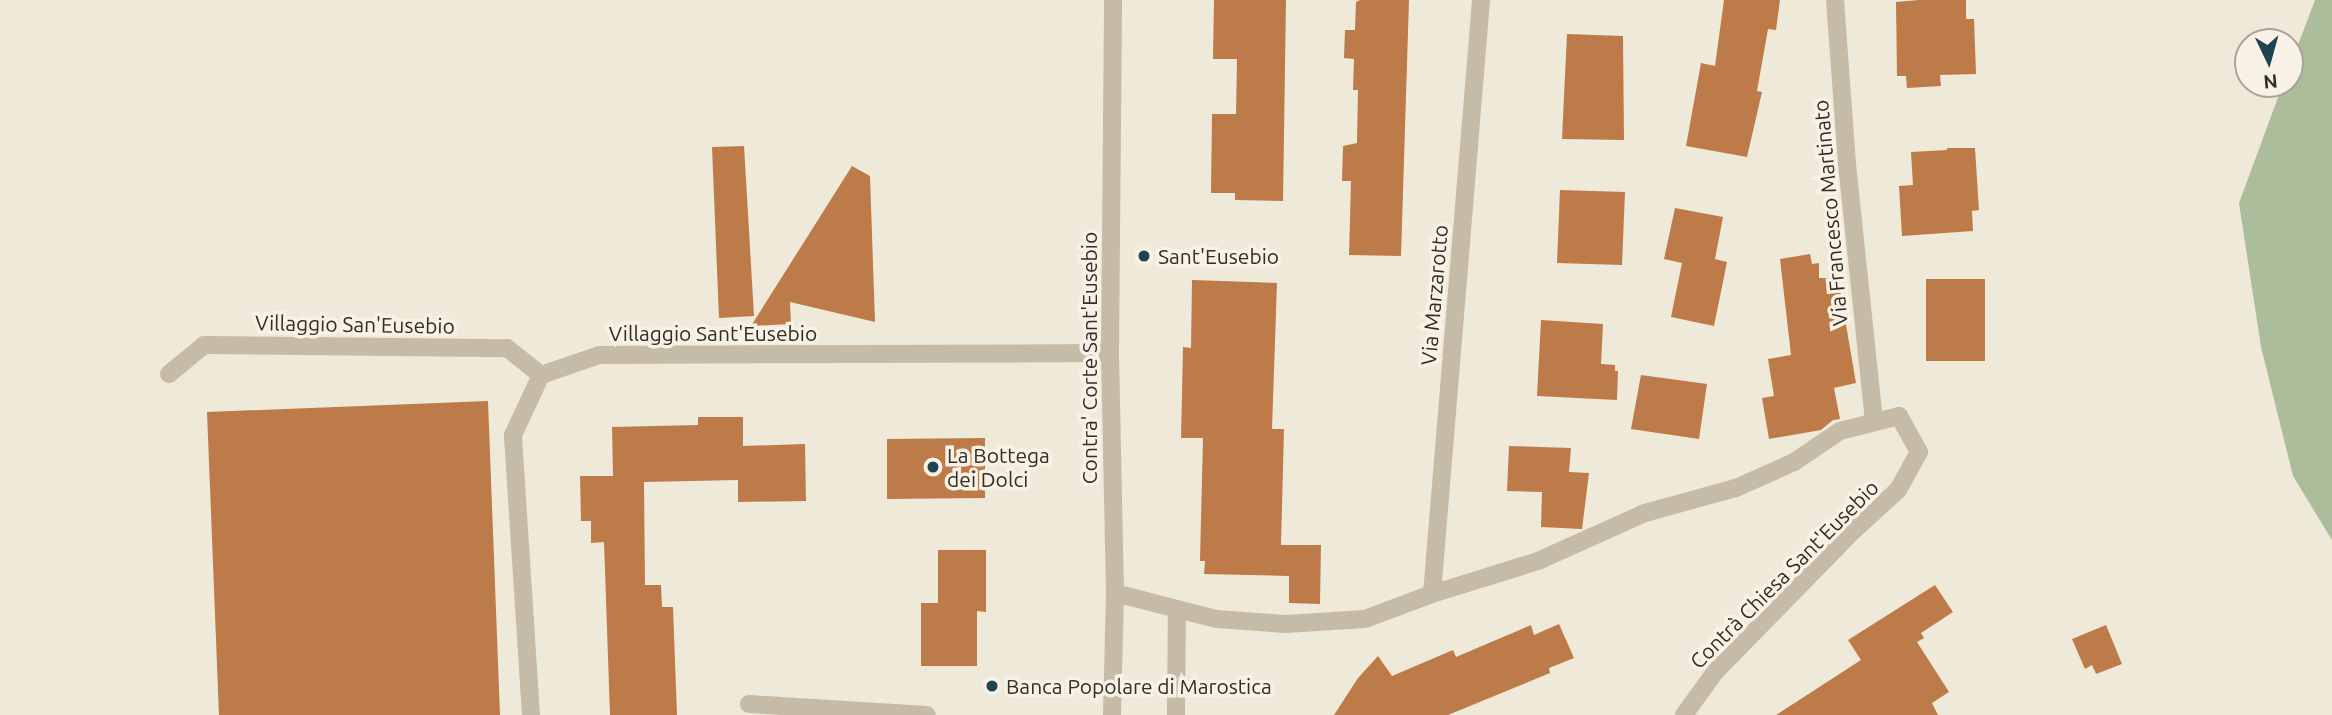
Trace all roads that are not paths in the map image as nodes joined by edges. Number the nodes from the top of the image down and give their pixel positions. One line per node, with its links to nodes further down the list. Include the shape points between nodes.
1 (1113, 0): 4 (street, Contra' Corte Sant'Eusebio)
2 (1481, 0): 9 (street, Via Marzarotto)
3 (1835, 0): 7 (street, Via Francesco Martinato)
4 (1110, 353): 6 (street, Villaggio Sant'Eusebio, via 598,355); 8 (street, Contra' Corte Sant'Eusebio)
5 (169, 374): 6 (street, Villaggio San'Eusebio, via 204,345 507,348)
6 (541, 375): 12 (street, via 513,435)
7 (1874, 422): 9 (street, Contrà Chiesa Sant'Eusebio, via 1840,431 1794,462 1736,488 1645,513 1538,561); 16 (street, Contrà Chiesa Sant'Eusebio, via 1899,416 1919,452 1898,491 1715,672)
8 (1115, 593): 10 (street, Contrà Chiesa Sant'Eusebio); 14 (street, Contra' Corte Sant'Eusebio)
9 (1432, 594): 10 (street, Contrà Chiesa Sant'Eusebio, via 1365,619 1286,624 1216,619)
10 (1178, 608): 15 (street)
11 (749, 704): 13 (street)
12 (531, 715)
13 (927, 715)
14 (1112, 715)
15 (1175, 715)
16 (1684, 715)

